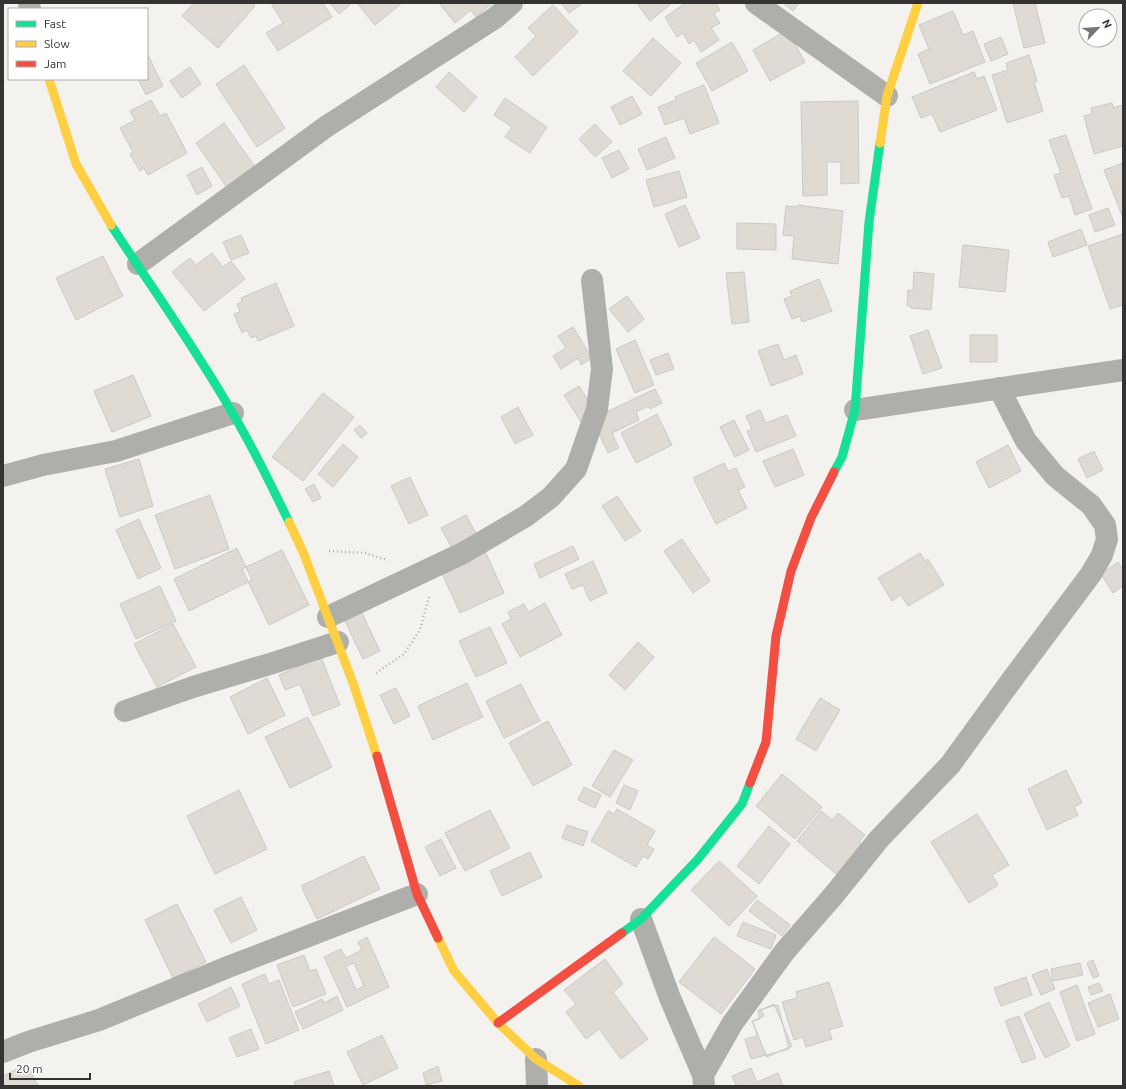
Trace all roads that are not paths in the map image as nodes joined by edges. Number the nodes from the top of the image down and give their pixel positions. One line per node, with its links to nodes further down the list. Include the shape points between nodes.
1 (512, 3): 6 (street, via 495,18 327,126)
2 (756, 3): 5 (street)
3 (918, 3): 5 (street)
4 (50, 80): 6 (street, via 76,164 112,226)
5 (887, 96): 10 (street, via 869,222)
6 (138, 264): 11 (street)
7 (592, 280): 13 (street, via 602,369 597,409 576,469 551,497 526,516 463,553)
8 (1123, 370): 9 (street)
9 (999, 388): 10 (street); 21 (street, via 1026,441 1055,476 1090,505 1105,525 1107,539 1102,555 1091,574 950,765 879,839 785,951 732,1024)
10 (855, 410): 17 (street, via 842,458 811,518 791,570 776,636 766,742 742,804 698,859)
11 (233, 413): 12 (street, via 116,451 43,465); 13 (street, via 265,472 303,552)
12 (3, 476)
13 (328, 617): 14 (street)
14 (338, 642): 15 (street, via 193,686); 16 (street, via 382,770)
15 (125, 711)
16 (417, 894): 18 (street, via 454,971); 19 (street, via 99,1020)
17 (641, 919): 18 (street); 21 (street)
18 (498, 1023): 20 (street)
19 (3, 1052)
20 (536, 1059): 22 (street); 23 (street)
21 (703, 1080)
22 (537, 1086)
23 (580, 1086)

